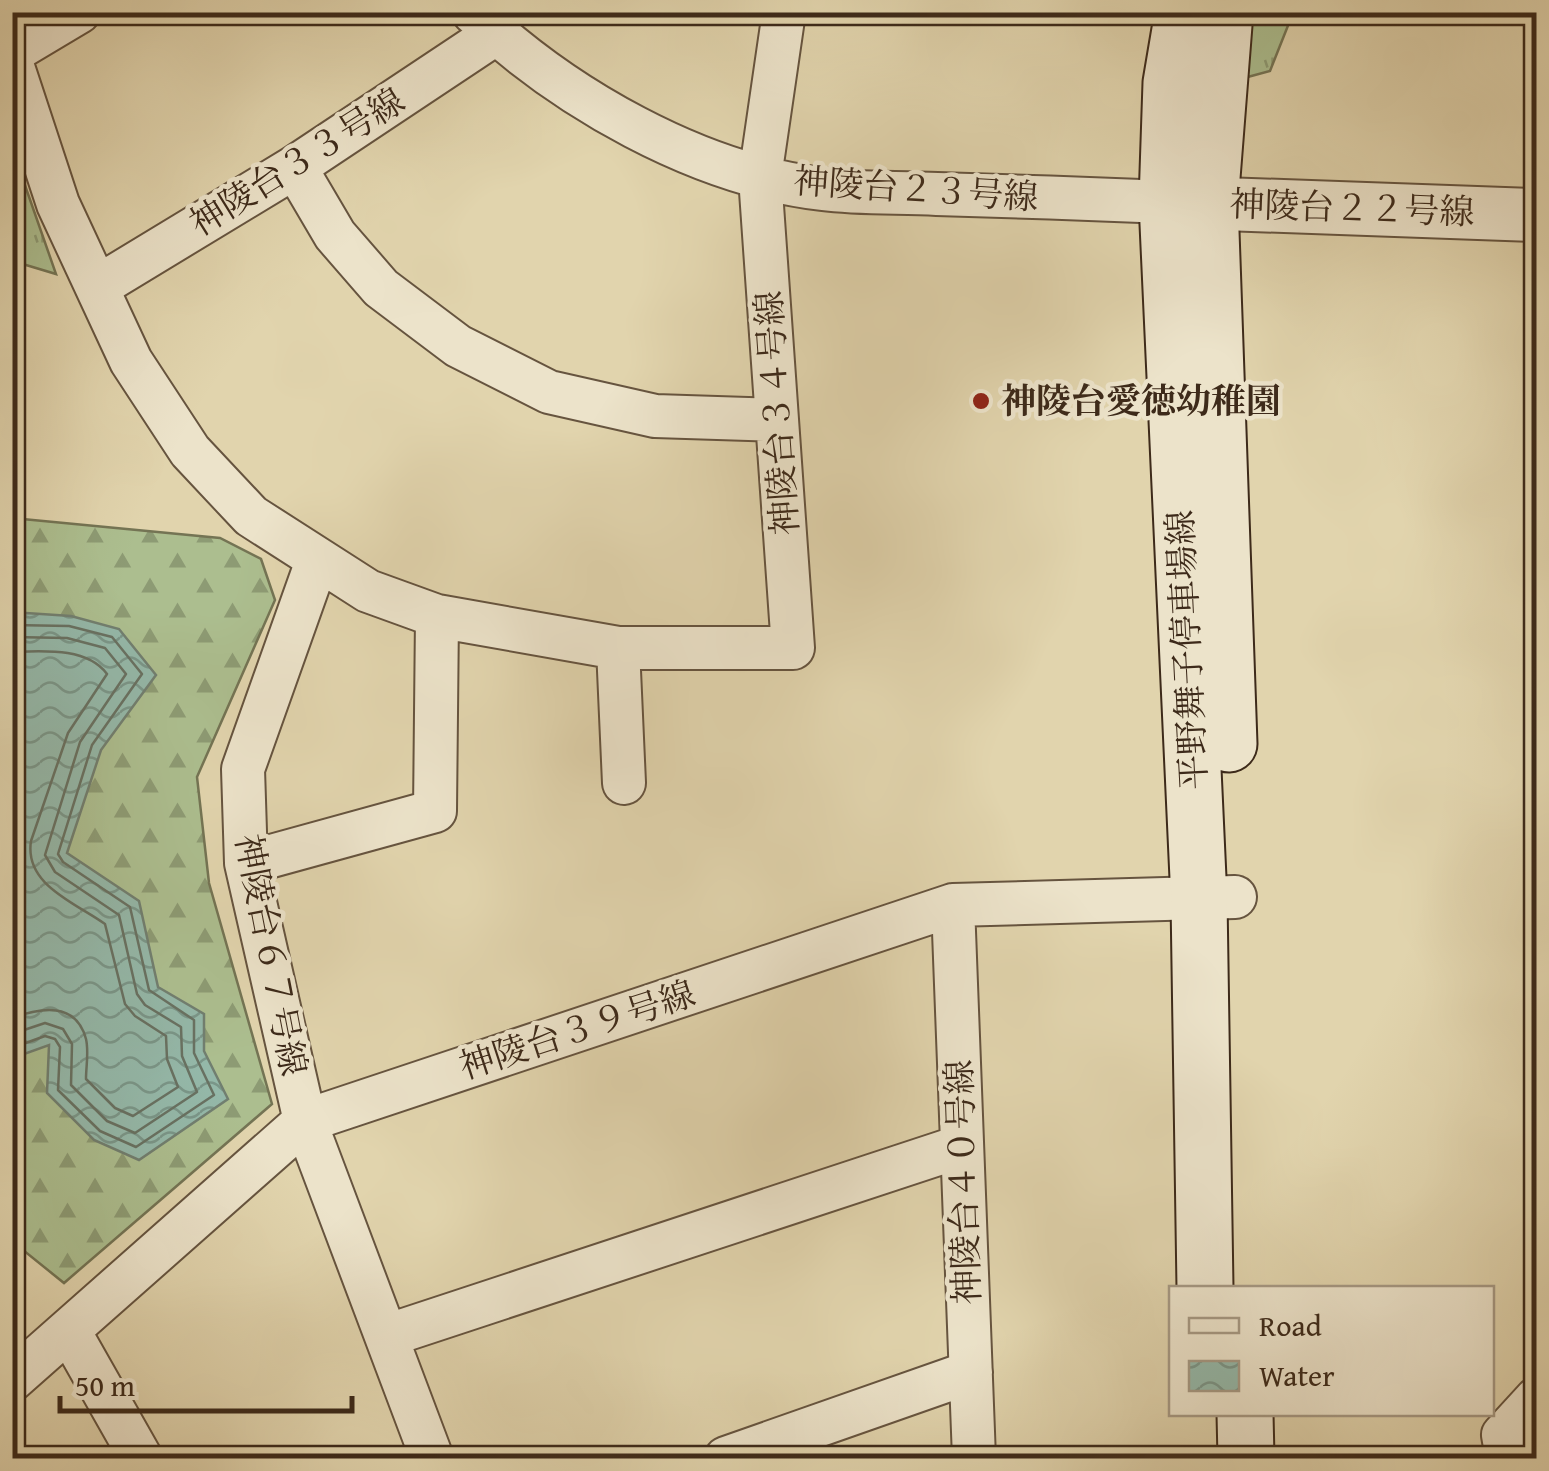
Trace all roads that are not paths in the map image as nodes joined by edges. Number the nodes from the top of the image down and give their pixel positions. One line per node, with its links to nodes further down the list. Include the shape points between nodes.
1 (79, 12): 6 (street)
2 (784, 12): 9 (street, 神陵台３４号線)
3 (1183, 12): 10 (main road, 平野舞子停車場線, via 1171,83)
4 (1225, 12): 10 (main road, 平野舞子停車場線)
5 (484, 23): 8 (street, 神陵台３３号線); 9 (street, 神陵台２３号線, via 614,118)
6 (12, 52)
7 (12, 64): 12 (street, via 58,204)
8 (295, 167): 12 (street, 神陵台３３号線); 13 (street, via 336,235 380,288 458,346 548,392 656,416)
9 (760, 177): 10 (street, 神陵台２３号線, via 824,190); 13 (street, 神陵台３４号線)
10 (1188, 202): 11 (street, 神陵台２２号線); 19 (main road, 平野舞子停車場線)
11 (1536, 215)
12 (97, 287): 14 (street, via 131,361 190,452 250,516)
13 (777, 420): 16 (street, 神陵台３４号線, via 794,648)
14 (317, 561): 15 (street, via 368,591); 18 (street, 神陵台６７号線, via 242,768)
15 (438, 616): 16 (street); 18 (street, via 435,811)
16 (618, 648): 17 (street)
17 (624, 783)
18 (246, 863): 21 (street, 神陵台６７号線)
19 (1217, 899): 20 (street, 神陵台３９号線); 23 (main road, 平野舞子停車場線); 24 (main road, 平野舞子停車場線)
20 (953, 905): 21 (street, 神陵台３９号線); 22 (street, 神陵台４０号線)
21 (305, 1121): 25 (street, 神陵台３９号線); 26 (street, 神陵台６７号線)
22 (962, 1146): 26 (street); 27 (street, 神陵台４０号線)
23 (1205, 1286)
24 (1242, 1286)
25 (68, 1330): 28 (street, 神陵台３９号線); 33 (street)
26 (386, 1336): 34 (street, 神陵台６７号線)
27 (970, 1372): 35 (street); 36 (street, 神陵台４０号線)
28 (12, 1380)
29 (1536, 1399): 32 (street)
30 (1207, 1416): 37 (main road)
31 (1245, 1416): 38 (main road)
32 (1505, 1446)
33 (141, 1458)
34 (432, 1458)
35 (726, 1458)
36 (974, 1458)
37 (1208, 1458)
38 (1246, 1458)

